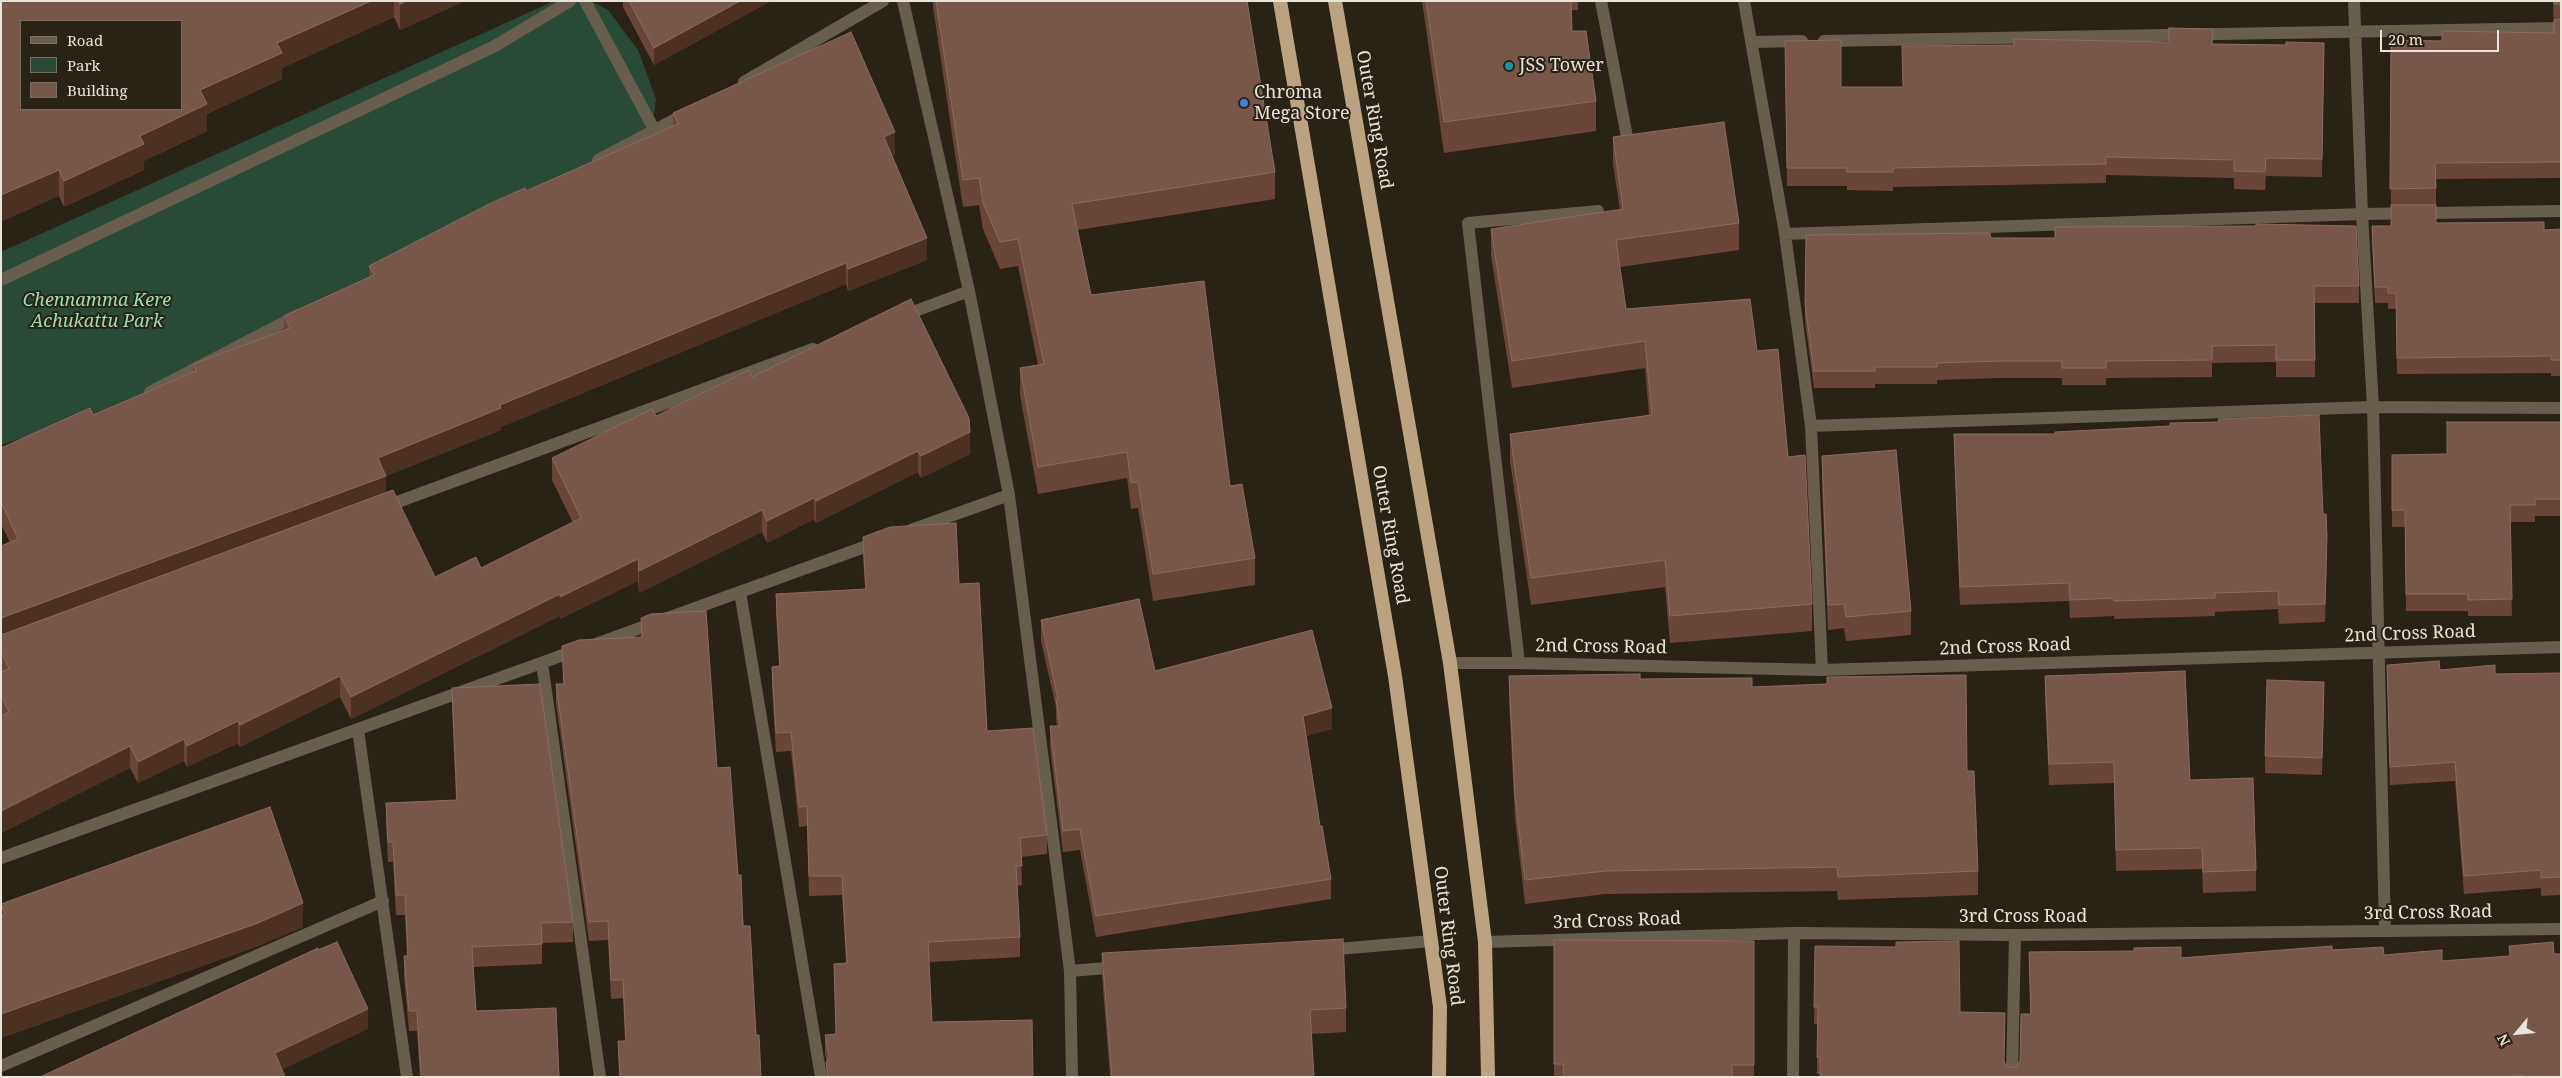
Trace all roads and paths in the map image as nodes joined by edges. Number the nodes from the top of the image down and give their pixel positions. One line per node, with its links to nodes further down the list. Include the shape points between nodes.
1 (570, 1): 22 (street, via 493,47)
2 (585, 1): 15 (street)
3 (883, 1): 13 (street)
4 (903, 1): 23 (street)
5 (1280, 1): 47 (highway, Outer Ring Road, via 1395,676)
6 (1335, 1): 37 (highway, Outer Ring Road)
7 (1600, 1): 16 (street)
8 (1744, 1): 12 (street)
9 (2354, 1): 11 (street)
10 (2561, 28): 11 (street)
11 (2355, 32): 12 (street); 20 (street)
12 (1752, 42): 21 (street)
13 (730, 90)
14 (696, 108): 15 (street)
15 (655, 131): 17 (street)
16 (1628, 142)
17 (584, 168)
18 (1598, 211): 38 (street, via 1468,223)
19 (2561, 211): 20 (street)
20 (2362, 214): 21 (street); 28 (street)
21 (1785, 234): 30 (street)
22 (1, 280)
23 (969, 291): 25 (street); 31 (street)
24 (309, 310): 27 (street)
25 (885, 322)
26 (830, 342): 32 (street)
27 (140, 397)
28 (2373, 408): 29 (street); 30 (street); 35 (street)
29 (2561, 408)
30 (1811, 426): 39 (street)
31 (1009, 495): 33 (street); 51 (street)
32 (374, 511)
33 (740, 592): 36 (street); 55 (street)
34 (2561, 647): 35 (street, 2nd Cross Road)
35 (2377, 652): 39 (street, 2nd Cross Road); 44 (street)
36 (542, 663): 40 (street); 54 (street)
37 (1450, 663): 38 (street, 2nd Cross Road); 48 (highway, Outer Ring Road)
38 (1519, 663): 39 (street, 2nd Cross Road)
39 (1822, 670)
40 (358, 730): 41 (street); 42 (street)
41 (1, 858)
42 (383, 901): 52 (street); 53 (street)
43 (2561, 929): 44 (street, 3rd Cross Road)
44 (2385, 931): 46 (street, 3rd Cross Road)
45 (1794, 933): 46 (street, 3rd Cross Road); 48 (street, 3rd Cross Road); 59 (street)
46 (2015, 935): 60 (street)
47 (1431, 941): 49 (street); 57 (highway, Outer Ring Road, via 1440,1007)
48 (1485, 942): 58 (highway, Outer Ring Road)
49 (1314, 951)
50 (1128, 966): 51 (street)
51 (1070, 972): 56 (street)
52 (1, 1066)
53 (407, 1077)
54 (600, 1077)
55 (821, 1077)
56 (1072, 1077)
57 (1440, 1077)
58 (1488, 1077)
59 (1793, 1077)
60 (2012, 1077)

